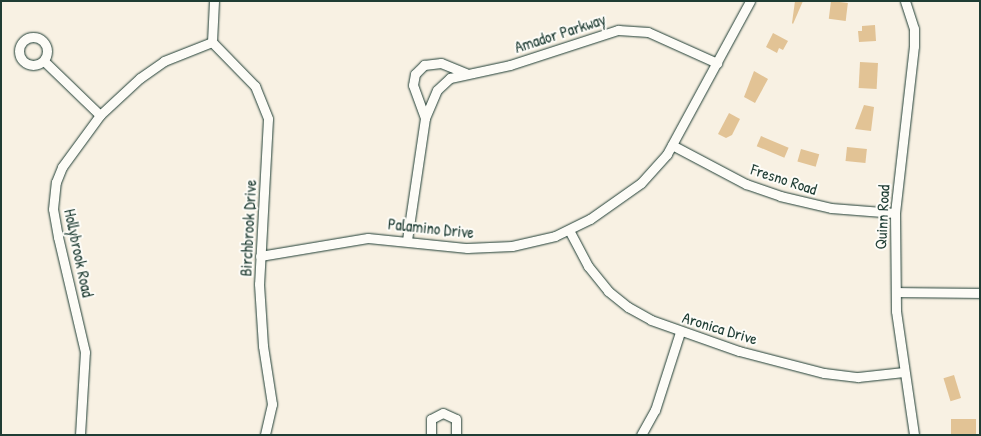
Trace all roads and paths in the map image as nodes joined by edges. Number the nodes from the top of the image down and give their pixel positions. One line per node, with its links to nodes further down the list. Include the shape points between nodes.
1 (214, 1): 4 (street)
2 (750, 1): 6 (street, Palamino Drive)
3 (905, 1): 11 (street, Quinn Road, via 914,29 914,46)
4 (212, 42): 8 (street, Hollybrook Road, via 152,69); 14 (street, Birchbrook Drive, via 255,86 268,119)
5 (44, 61): 8 (street)
6 (717, 63): 7 (street, Amador Parkway, via 663,38 634,29 600,34 510,64); 10 (street, Palamino Drive)
7 (466, 73): 9 (street, Amador Parkway, via 450,78 437,90); 9 (street, Amador Parkway, via 441,63 424,65 415,74 413,85)
8 (100, 115): 19 (street, Hollybrook Road, via 62,167 53,196 58,236 85,352)
9 (425, 118): 13 (street, Amador Parkway)
10 (672, 145): 11 (street, Fresno Road, via 746,184 780,196 831,208); 12 (street, Palamino Drive, via 641,183)
11 (895, 213): 15 (street, Quinn Road)
12 (569, 230): 13 (street, Palamino Drive, via 537,241 491,248 452,247); 17 (street, Aronica Drive, via 588,266 616,299 639,314)
13 (407, 240): 14 (street, Palamino Drive, via 354,238)
14 (260, 256): 20 (street, Birchbrook Drive, via 263,346 272,404)
15 (896, 292): 16 (street); 18 (street, Quinn Road, via 897,330)
16 (980, 293)
17 (680, 332): 18 (street, Aronica Drive, via 833,374 858,377); 23 (street, via 655,410)
18 (904, 372): 24 (street, Quinn Road)
19 (80, 435)
20 (265, 435)
21 (431, 435): 22 (street, via 431,420 443,412 456,419)
22 (456, 435)
23 (641, 435)
24 (914, 435)

